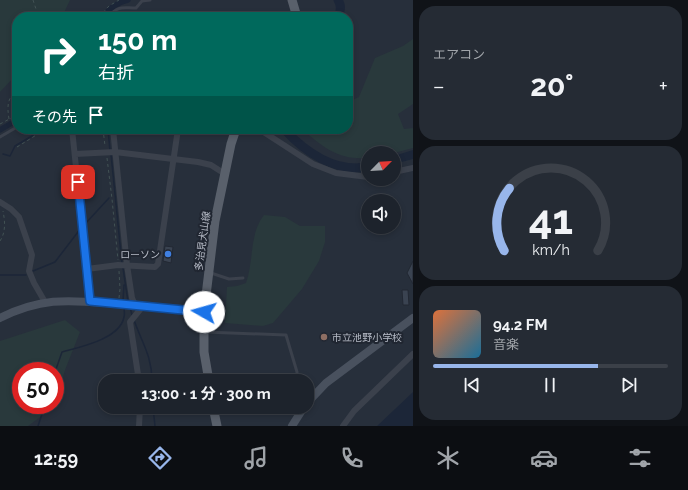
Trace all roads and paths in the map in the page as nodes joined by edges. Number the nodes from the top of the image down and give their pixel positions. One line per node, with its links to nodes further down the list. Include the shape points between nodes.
1 (33, 0): 5 (path)
2 (120, 0): 6 (path)
3 (150, 0): 7 (lane, via 142,1 136,8 123,7)
4 (292, 0): 8 (main road)
5 (36, 12)
6 (104, 12)
7 (114, 12)
8 (296, 12)
9 (12, 94): 10 (path, via 7,104)
10 (10, 119): 11 (path)
11 (0, 124)
12 (12, 130): 20 (lane)
13 (38, 134): 21 (path)
14 (73, 134): 23 (street)
15 (106, 134): 22 (path)
16 (113, 134): 22 (street)
17 (177, 134): 24 (street)
18 (234, 134): 27 (main road, 多治見犬山線)
19 (267, 134): 28 (street, via 314,164 336,173)
20 (0, 137)
21 (17, 147)
22 (111, 152): 23 (street); 24 (street); 31 (path, via 112,199); 32 (street)
23 (75, 154): 33 (street)
24 (174, 159): 27 (street, via 206,163); 32 (street, via 158,264 155,267)
25 (413, 168): 26 (street)
26 (401, 171)
27 (225, 174): 34 (main road, 多治見犬山線, via 215,221)
28 (361, 176)
29 (0, 201): 30 (path, via 5,220); 37 (street, via 19,217 32,255 29,271)
30 (0, 241)
31 (119, 265): 32 (street); 33 (street); 38 (path)
32 (127, 265): 39 (street, via 132,298)
33 (88, 270): 36 (street)
34 (209, 273): 35 (lane, via 229,279); 40 (main road, 多治見犬山線)
35 (243, 278)
36 (90, 301): 37 (main road); 38 (main road)
37 (45, 302): 41 (main road)
38 (120, 304): 39 (main road)
39 (137, 305): 40 (main road); 45 (street, via 136,315 130,322)
40 (204, 312): 43 (main road, 多治見犬山線)
41 (0, 318)
42 (413, 318): 48 (main road, via 329,380)
43 (204, 332): 46 (main road, 多治見犬山線); 47 (lane, via 286,335)
44 (413, 354): 55 (street, via 354,411)
45 (138, 374)
46 (207, 374)
47 (297, 374)
48 (314, 396)
49 (140, 414): 52 (street)
50 (214, 414): 53 (main road)
51 (298, 414): 54 (main road)
52 (139, 426)
53 (217, 426)
54 (292, 426)
55 (343, 426)

